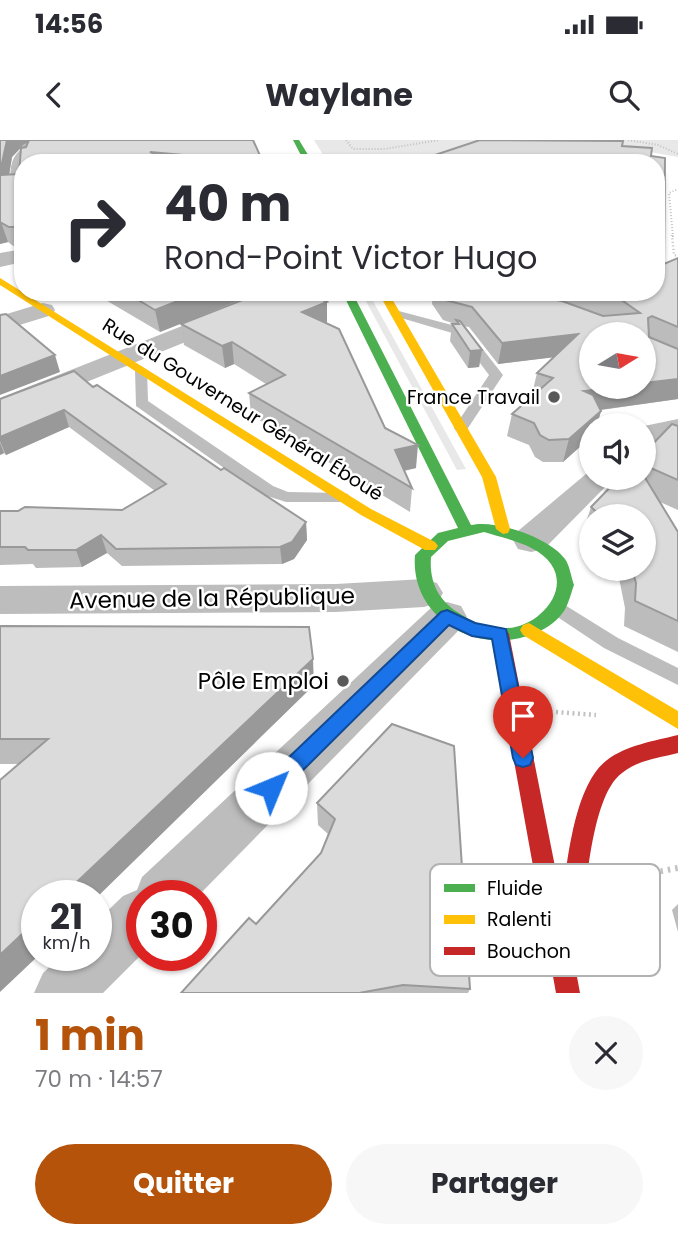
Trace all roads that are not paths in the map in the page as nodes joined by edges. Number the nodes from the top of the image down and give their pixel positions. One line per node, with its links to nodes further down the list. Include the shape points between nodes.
1 (61, 140): 2 (street, via 29,146)
2 (22, 154)
3 (30, 301): 8 (main road, Rue du Gouverneur Général Éboué)
4 (269, 301): 10 (street)
5 (352, 301): 17 (main road)
6 (508, 302): 7 (street)
7 (400, 303): 12 (main road); 12 (lane, via 463,332 496,375)
8 (43, 310): 9 (street); 10 (main road, Rue du Gouverneur Général Éboué)
9 (0, 324)
10 (132, 364): 11 (street); 16 (main road, Rue du Gouverneur Général Éboué); 16 (lane, via 141,403 267,490 286,497)
11 (0, 408)
12 (461, 428): 18 (main road)
13 (678, 428): 14 (street)
14 (656, 432)
15 (581, 490): 18 (street)
16 (344, 498): 19 (main road, Rue du Gouverneur Général Éboué)
17 (466, 529): 18 (main road); 19 (main road)
18 (517, 535): 22 (main road, via 560,566 566,588)
19 (430, 546): 21 (main road, via 419,576)
20 (0, 600): 21 (street, Avenue de la République, via 336,598)
21 (436, 605): 24 (main road, via 472,629); 30 (street)
22 (560, 608): 23 (main road); 25 (lane, via 611,643)
23 (529, 630): 24 (main road); 26 (main road)
24 (500, 634): 28 (main road)
25 (678, 677)
26 (678, 721)
27 (678, 744): 29 (main road, via 633,757 607,773 592,803)
28 (544, 864)
29 (582, 864)
30 (176, 880)
31 (126, 931): 32 (street)
32 (63, 993)

